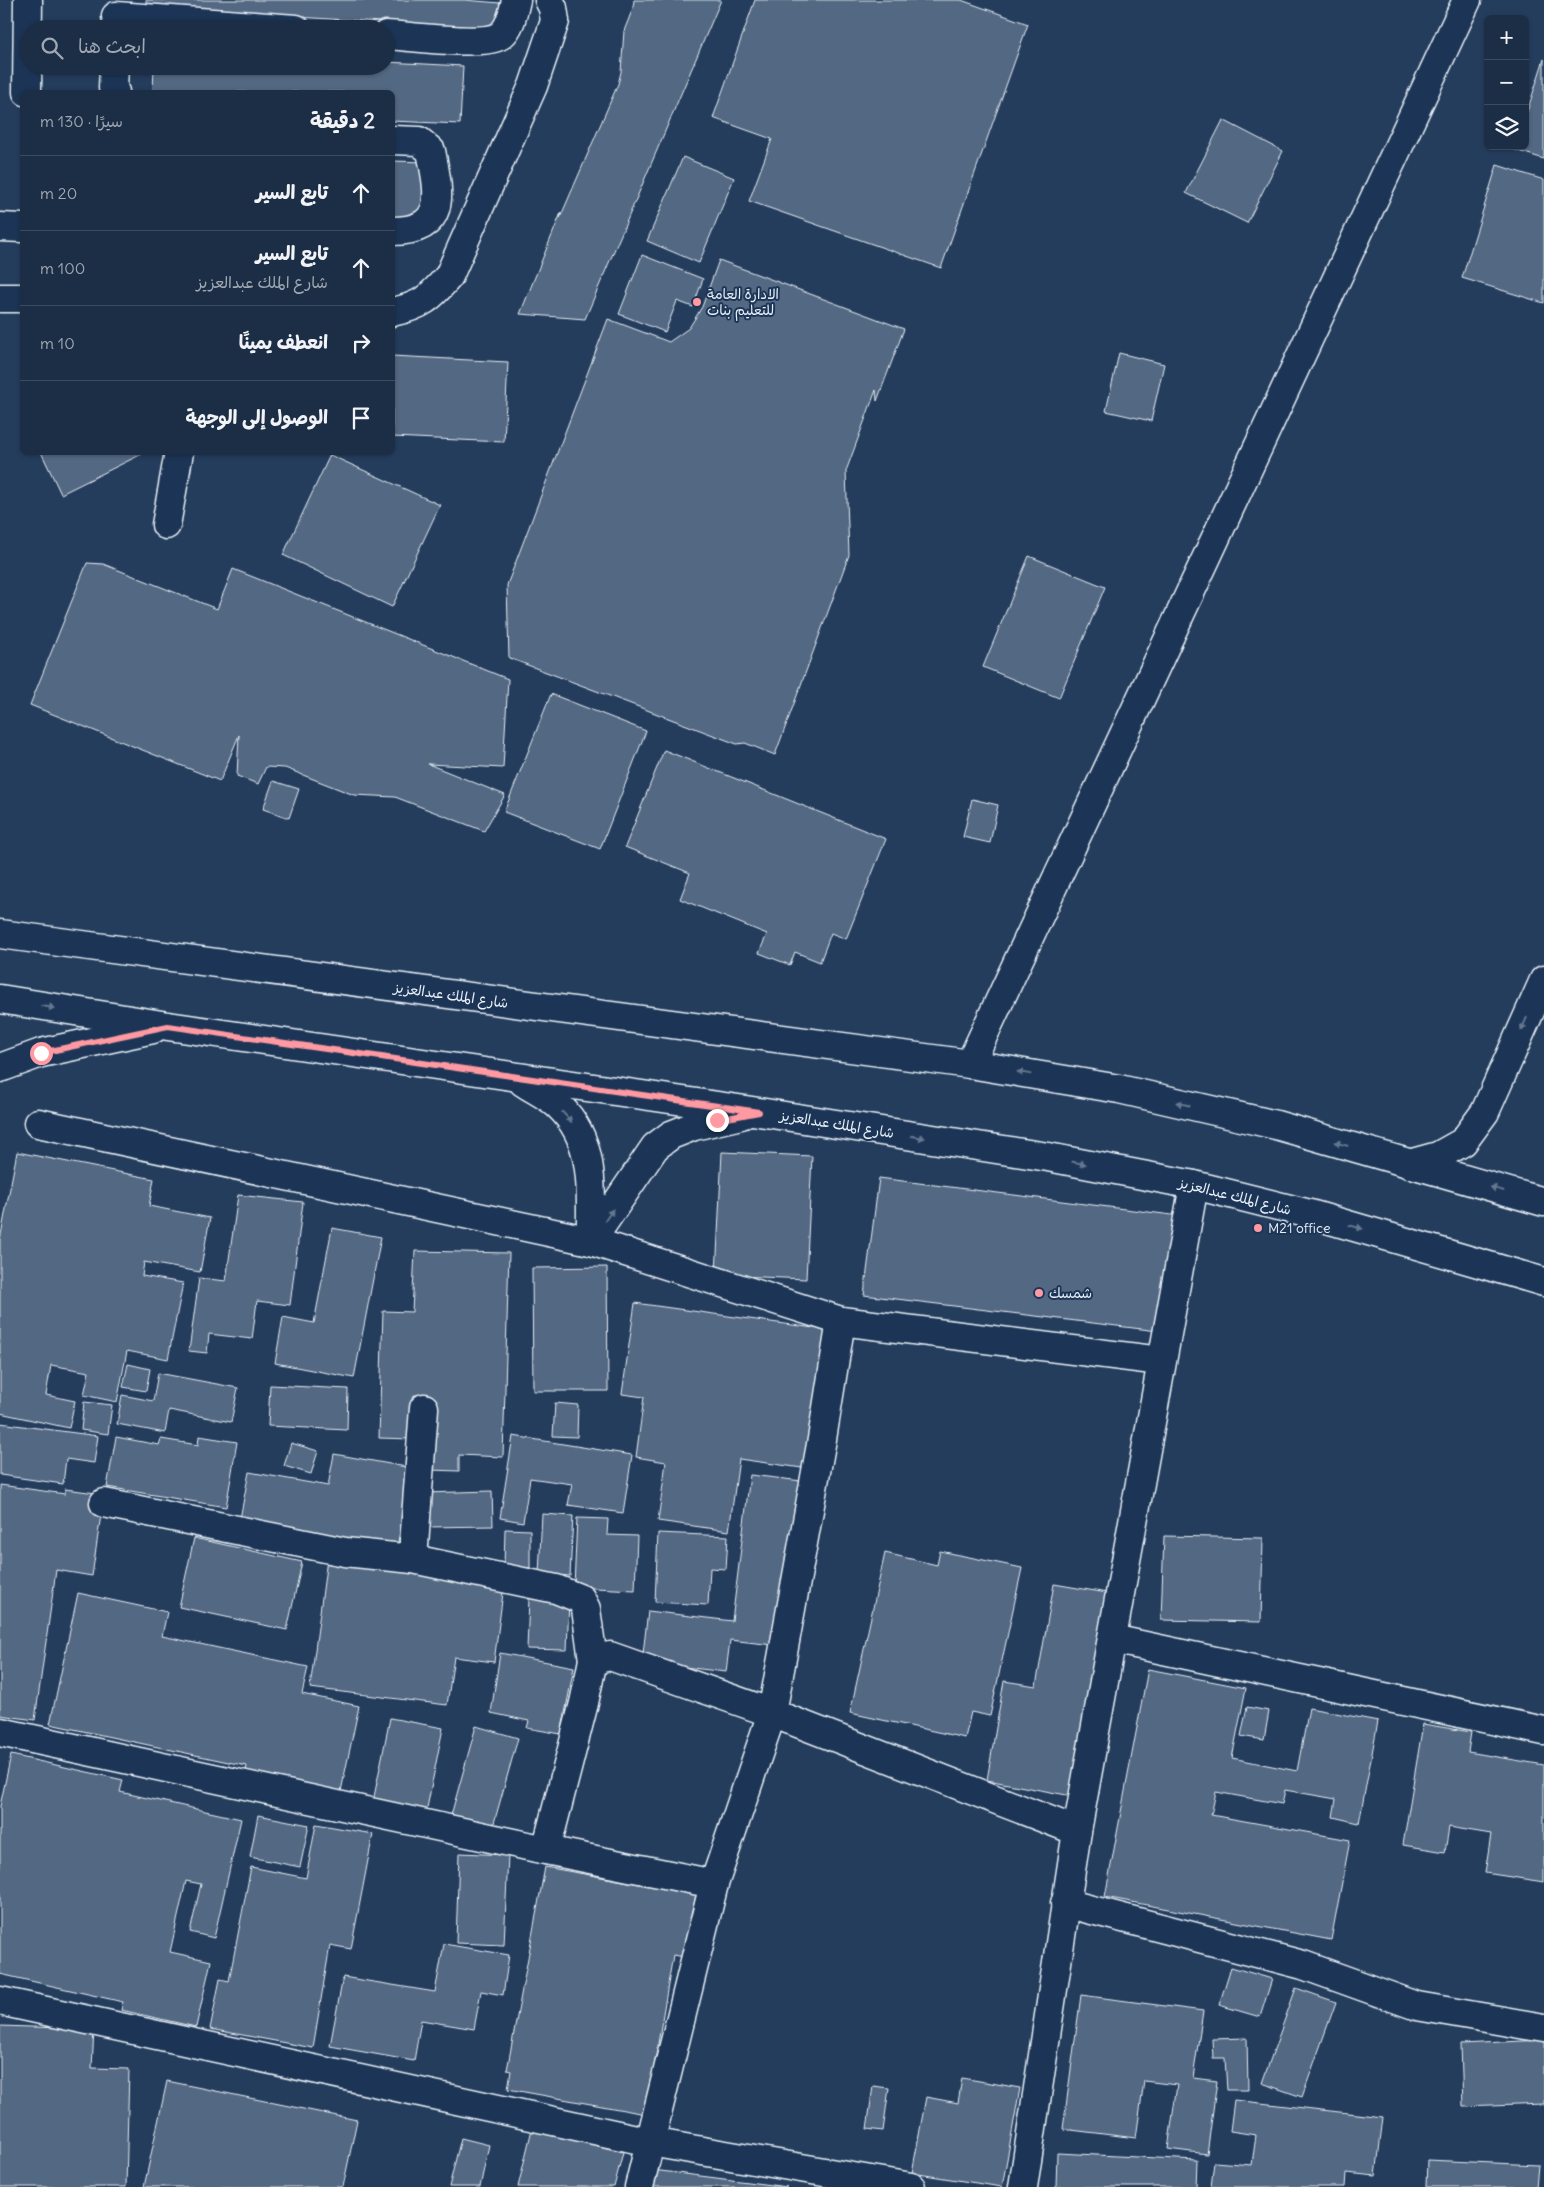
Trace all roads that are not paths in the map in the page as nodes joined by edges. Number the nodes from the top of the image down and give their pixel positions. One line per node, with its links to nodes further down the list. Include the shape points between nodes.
1 (28, 0): 6 (street)
2 (516, 0): 8 (street, via 511,22 501,35 491,39 468,41)
3 (549, 0): 19 (street, via 554,8 555,21 533,86 449,276 430,298 409,309)
4 (1467, 0): 26 (street)
5 (116, 15): 7 (street)
6 (28, 20)
7 (180, 20)
8 (395, 36)
9 (27, 75): 11 (street)
10 (114, 75): 12 (street)
11 (27, 90)
12 (114, 90)
13 (395, 140): 16 (street, via 419,142 431,151 437,182 437,209 425,225)
14 (0, 227): 15 (street)
15 (20, 228)
16 (395, 231)
17 (0, 298): 18 (street)
18 (20, 298)
19 (395, 311)
20 (178, 455): 21 (street)
21 (166, 525)
22 (0, 934): 26 (street, شارع الملك عبدالعزيز)
23 (1544, 980): 31 (street, one-way to 31, via 1486,1112 1463,1142 1438,1156)
24 (0, 999): 25 (street, شارع الملك عبدالعزيز, one-way to 25)
25 (168, 1026): 27 (street, via 41,1053); 28 (street, شارع الملك عبدالعزيز)
26 (970, 1064): 31 (street, شارع الملك عبدالعزيز, one-way to 26, via 1248,1118 1119,1089)
27 (0, 1068)
28 (515, 1077): 29 (street, شارع الملك عبدالعزيز); 34 (street, one-way to 34, via 553,1101 584,1140 589,1161)
29 (759, 1112): 32 (street, شارع الملك عبدالعزيز, one-way to 32, via 1048,1157); 34 (street, one-way to 29, via 655,1146 694,1126)
30 (38, 1123): 34 (street)
31 (1408, 1164): 33 (street, شارع الملك عبدالعزيز, one-way to 31)
32 (1194, 1185): 35 (street, شارع الملك عبدالعزيز, one-way to 35, via 1310,1214); 37 (street)
33 (1544, 1202)
34 (591, 1241): 36 (street)
35 (1544, 1282)
36 (841, 1321): 37 (street); 43 (street)
37 (1161, 1361): 41 (street)
38 (424, 1408): 40 (street)
39 (104, 1503): 40 (street, via 346,1552)
40 (413, 1559): 42 (street, via 556,1589 581,1599 586,1609)
41 (1112, 1639): 44 (street); 46 (street)
42 (593, 1660): 43 (street, via 610,1656); 47 (street)
43 (772, 1713): 46 (street); 48 (street)
44 (1544, 1731)
45 (0, 1732): 47 (street)
46 (1077, 1831): 49 (street)
47 (546, 1850): 48 (street)
48 (714, 1884): 52 (street)
49 (1065, 1903): 51 (street, via 1303,1965 1417,2006); 55 (street)
50 (0, 2001): 52 (street)
51 (1544, 2028)
52 (650, 2142): 53 (street); 54 (street)
53 (639, 2187)
54 (911, 2187)
55 (1023, 2187)

